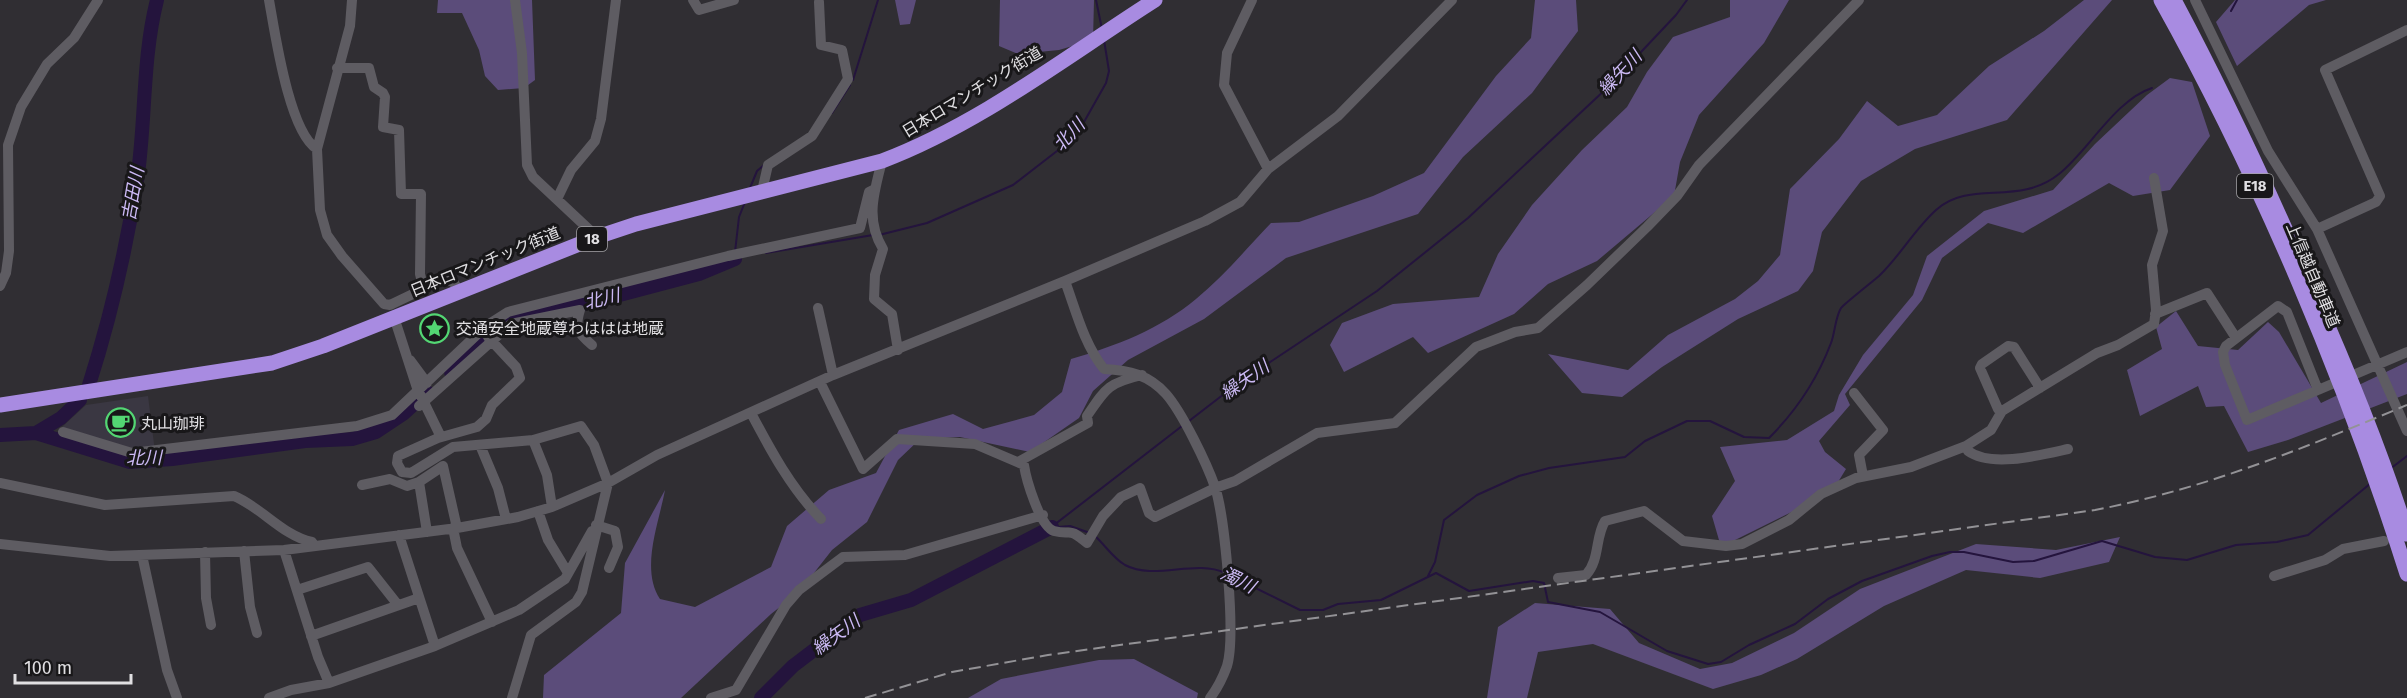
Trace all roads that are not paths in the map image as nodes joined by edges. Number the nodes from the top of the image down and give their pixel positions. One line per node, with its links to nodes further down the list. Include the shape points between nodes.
1 (98, 0): 28 (street, via 74,38 42,72 8,145 9,250)
2 (269, 0): 18 (street, via 291,100 307,143)
3 (352, 0): 17 (street, via 350,26)
4 (515, 0): 24 (street, via 522,53 527,165 533,177)
5 (616, 0): 24 (street, via 595,141 571,170)
6 (693, 0): 7 (street, via 699,10)
7 (734, 0)
8 (1155, 0): 19 (highway, 日本ロマンチック街道 / 18, via 957,125 919,147)
9 (1252, 0): 20 (street, via 1227,53 1224,85)
10 (1452, 0): 20 (street, via 1338,116)
11 (1859, 0): 67 (street, via 1699,165 1677,196 1647,227 1538,328 1476,347 1395,423 1317,432 1235,481)
12 (2161, 0): 44 (highway, 上信越自動車道 / E18, via 2254,185)
13 (2174, 0): 44 (highway, 上信越自動車道 / E18, via 2265,180)
14 (2195, 0): 25 (street, via 2268,151)
15 (819, 2): 23 (street, via 821,45 842,50 848,79 812,136 768,165)
16 (2407, 30): 25 (street, via 2325,70 2380,196 2376,202)
17 (337, 68): 18 (street); 29 (street, via 369,68 374,87 385,97 383,127 399,130 401,194 421,194 420,274)
18 (317, 149): 29 (street, via 320,210 327,235 342,256 384,304)
19 (882, 161): 22 (street); 23 (highway, 日本ロマンチック街道 / 18)
20 (1268, 170): 27 (street, via 1240,202 1205,222)
21 (2154, 178): 32 (street, via 2163,231 2152,266)
22 (875, 189): 34 (street, via 869,192 860,228 728,256 508,312); 38 (street, via 870,208 883,249 875,275 874,299 892,314)
23 (762, 191): 26 (highway, 日本ロマンチック街道 / 18)
24 (557, 199): 26 (street)
25 (2317, 229): 41 (street)
26 (597, 237): 30 (highway, 日本ロマンチック街道 / 18)
27 (1065, 281): 38 (street); 43 (street, via 1087,339 1104,369 1130,370)
28 (0, 286)
29 (424, 290): 30 (street, via 440,280 453,281)
30 (459, 292): 33 (highway, 日本ロマンチック街道 / 18)
31 (818, 308): 42 (street)
32 (2155, 314): 35 (street, via 2207,293); 47 (street, via 2154,324)
33 (394, 317): 40 (street); 50 (highway, 日本ロマンチック街道 / 18, via 272,363)
34 (482, 330): 36 (street); 46 (street)
35 (2236, 339): 48 (street, via 2273,308 2284,308); 48 (street, via 2226,346 2222,357 2247,420)
36 (492, 341): 37 (street, via 511,324 580,310 575,325 578,334); 51 (street); 56 (street, via 520,378 492,405 477,427)
37 (592, 345)
38 (898, 350): 42 (street)
39 (2407, 352): 41 (street)
40 (407, 358): 46 (street); 51 (street)
41 (2379, 365): 48 (street); 54 (street)
42 (833, 375): 45 (street)
43 (1142, 375): 61 (street, via 1117,381 1087,416 1088,423); 67 (street, via 1167,394)
44 (2342, 375): 72 (highway, 上信越自動車道 / E18)
45 (820, 382): 53 (street); 61 (street, via 863,469 897,440 912,438 975,444)
46 (427, 383): 55 (street, via 392,415 357,426 132,453)
47 (2040, 388): 52 (street); 52 (street, via 2014,347 2008,346 1980,368 1998,410)
48 (2318, 390)
49 (1854, 393): 62 (street, via 1884,430 1859,455)
50 (0, 405)
51 (422, 407): 56 (street, via 439,433)
52 (2002, 411): 59 (street, via 1991,430)
53 (751, 413): 65 (street, via 657,455); 71 (street, via 776,460)
54 (2406, 429)
55 (63, 432)
56 (438, 438): 58 (street, via 398,456 402,472 411,473 453,447)
57 (533, 440): 58 (street); 65 (street, via 581,426 594,445); 68 (street, via 547,475)
58 (480, 445): 70 (street)
59 (1966, 446): 60 (street, via 1981,458 2014,459); 62 (street, via 1911,467)
60 (2068, 449)
61 (1018, 462): 73 (street, via 1024,465 1034,500)
62 (1863, 476): 90 (street, via 1821,494 1777,526 1733,546 1683,541 1644,511 1614,517 1601,527 1593,568 1586,575)
63 (0, 483): 81 (street, via 105,505 234,496 301,540)
64 (419, 483): 66 (street, via 407,486 390,479); 75 (street, via 443,466); 76 (street)
65 (608, 483): 68 (street); 74 (street)
66 (362, 485)
67 (1215, 488): 73 (street, via 1155,517 1149,513 1140,488 1120,497 1087,543 1074,531); 104 (street, via 1226,539 1230,646 1227,665)
68 (552, 507): 69 (street)
69 (538, 511): 70 (street); 87 (street, via 548,540)
70 (506, 519): 75 (street)
71 (821, 519)
72 (2396, 519): 77 (highway, 上信越自動車道 / E18); 88 (highway, 上信越自動車道 / E18)
73 (1047, 524): 103 (street, via 905,555 843,557 799,590 786,605 736,690)
74 (596, 525): 86 (street, via 615,531 618,547); 87 (street); 102 (street, via 582,592 576,602 531,635)
75 (455, 528): 76 (street); 94 (street, via 457,548)
76 (427, 532): 78 (street)
77 (2407, 534)
78 (399, 535): 81 (street); 92 (street)
79 (2384, 540): 89 (street, via 2343,549 2325,560)
80 (0, 544): 85 (street, via 74,554)
81 (318, 544): 82 (street)
82 (284, 550): 83 (street); 91 (street)
83 (244, 551): 84 (street); 96 (street)
84 (206, 552): 85 (street); 95 (street, via 206,598)
85 (142, 555): 100 (street, via 167,670)
86 (609, 568)
87 (568, 573): 94 (street, via 519,610)
88 (2407, 574)
89 (2274, 576)
90 (1558, 578)
91 (297, 590): 93 (street, via 368,567); 97 (street)
92 (419, 598): 93 (street); 98 (street)
93 (398, 605): 97 (street)
94 (492, 622): 98 (street)
95 (211, 625)
96 (257, 633)
97 (311, 636): 99 (street)
98 (435, 646): 99 (street)
99 (328, 683): 101 (street)
100 (177, 698)
101 (269, 698)
102 (512, 698)
103 (711, 698)
104 (1210, 698)

